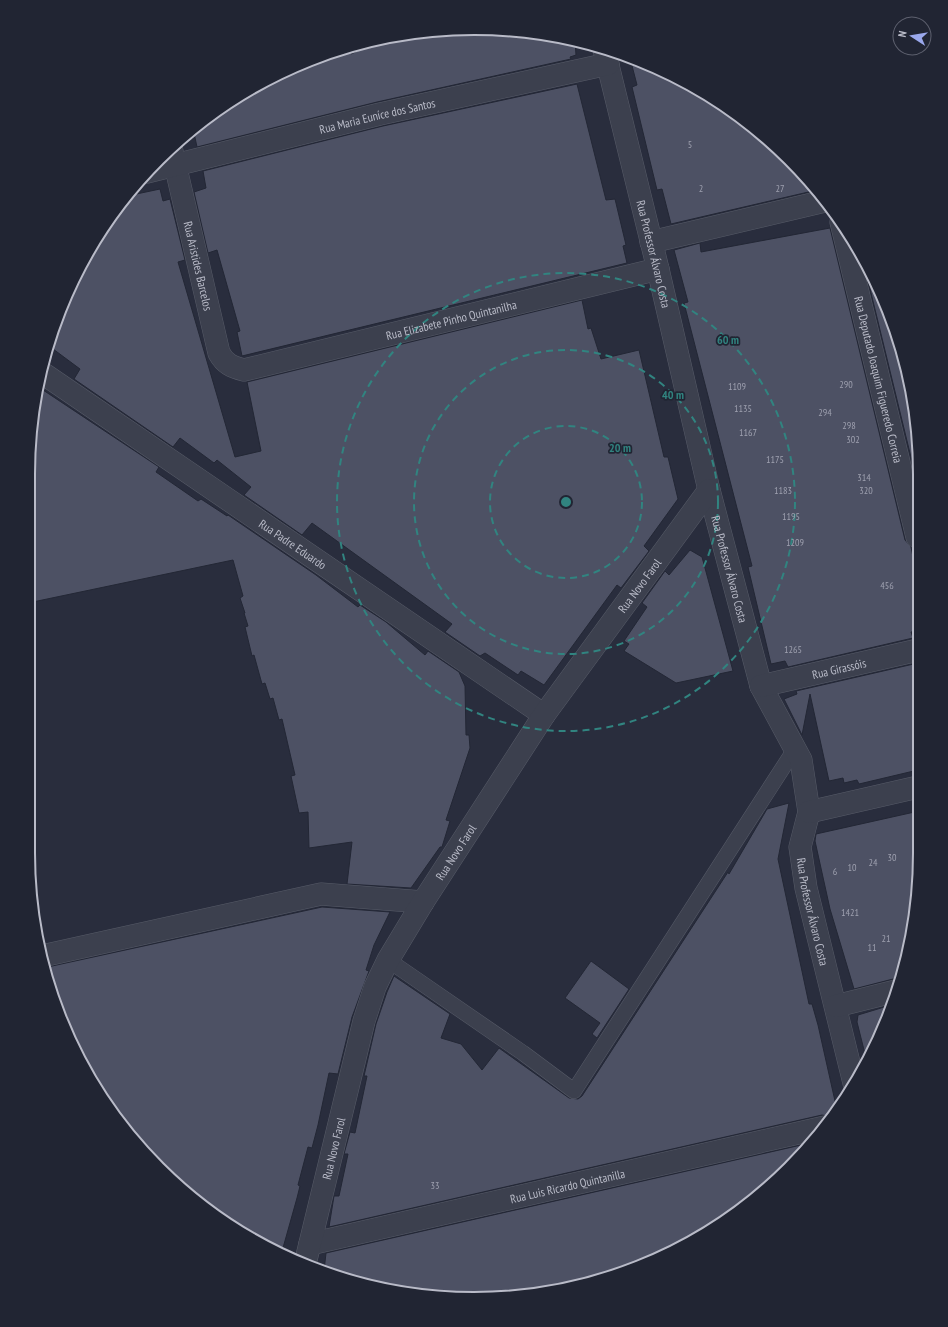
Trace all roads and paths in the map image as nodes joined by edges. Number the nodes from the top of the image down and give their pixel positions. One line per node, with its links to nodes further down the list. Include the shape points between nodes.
1 (606, 56): 2 (street, Rua Maria Euníce dos Santos, via 380,114); 5 (street, Rua Professor Álvaro Costa)
2 (174, 156): 7 (street, Rua Aristides Barcelos, via 219,353 232,367)
3 (818, 203): 5 (street)
4 (846, 241): 10 (street, Rua Deputado Joaquim Figueredo Correia)
5 (651, 242): 6 (street, Rua Professor Álvaro Costa)
6 (658, 269): 7 (street, Rua Elizabete Pinho Quintanilha); 9 (street, Rua Professor Álvaro Costa)
7 (244, 370)
8 (46, 375): 13 (street, Rua Padre Eduardo)
9 (708, 490): 12 (street, Rua Professor Álvaro Costa); 13 (street, Rua Novo Farol)
10 (913, 520)
11 (913, 651): 12 (street, Rua Girassóis)
12 (761, 686): 14 (street, Rua Professor Álvaro Costa)
13 (544, 715): 17 (street, Rua Novo Farol)
14 (795, 749): 16 (street, Rua Professor Álvaro Costa, via 801,760); 19 (lane, via 574,1091)
15 (913, 788): 16 (street)
16 (809, 812): 21 (street, Rua Professor Álvaro Costa, via 800,847 805,882)
17 (423, 902): 18 (street, via 321,894); 19 (street, Rua Novo Farol)
18 (47, 955)
19 (388, 960): 24 (street, Rua Novo Farol, via 375,987 364,1022)
20 (890, 992): 21 (street)
21 (836, 1006): 22 (street, Rua Professor Álvaro Costa)
22 (852, 1075)
23 (814, 1130): 24 (street, Rua Luis Ricardo Quintanilla)
24 (307, 1254)

